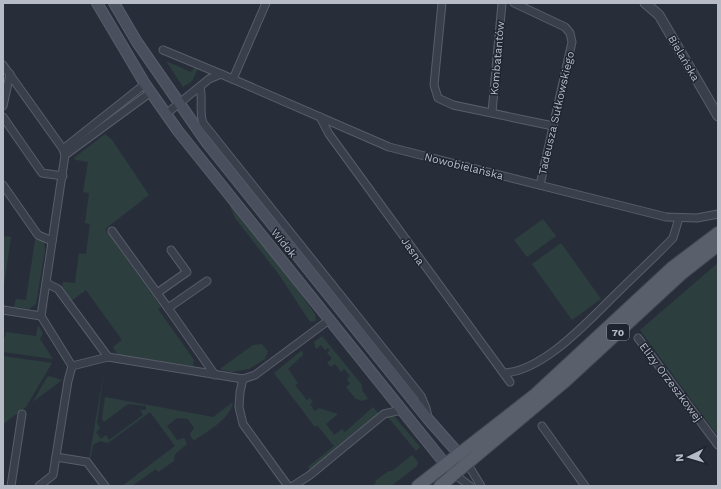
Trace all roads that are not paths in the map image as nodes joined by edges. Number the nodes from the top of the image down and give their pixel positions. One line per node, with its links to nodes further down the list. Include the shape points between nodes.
1 (97, 3): 13 (main road, Widok)
2 (114, 3): 16 (main road, Widok)
3 (266, 3): 12 (street)
4 (442, 3): 18 (street, via 434,92 446,103)
5 (502, 3): 18 (street, Kombatantów)
6 (514, 3): 23 (street, Tadeusza Sułkowskiego, via 565,27 570,33 572,42)
7 (645, 3): 20 (street, Bielańska, via 659,15)
8 (163, 50): 11 (street, Nowobielańska)
9 (3, 65): 10 (street)
10 (10, 74): 17 (street); 24 (street)
11 (221, 74): 12 (street, Nowobielańska); 14 (street, via 209,79)
12 (233, 79): 22 (street, Nowobielańska)
13 (145, 84): 15 (main road, Widok); 24 (street)
14 (200, 88): 16 (street); 51 (street, Widok, via 201,118 204,123 421,396)
15 (151, 92): 19 (main road, Widok); 24 (street)
16 (179, 104): 19 (street); 51 (main road, Widok, via 219,159)
17 (3, 106)
18 (492, 112): 23 (street)
19 (166, 114): 41 (main road, Widok)
20 (718, 116)
21 (3, 117): 25 (street, via 42,173)
22 (320, 117): 27 (street, Nowobielańska, via 389,147); 45 (street, Jasna, via 329,134)
23 (553, 126): 27 (street, Tadeusza Sułkowskiego)
24 (64, 152): 25 (street)
25 (63, 176): 32 (street)
26 (3, 185): 32 (street, via 38,235)
27 (540, 185): 29 (street, Nowobielańska, via 649,213)
28 (718, 214): 29 (street, Nowobielańska)
29 (679, 218): 45 (street, via 673,238 568,339 532,364 511,373)
30 (112, 231): 37 (street)
31 (718, 233): 33 (main road, 70)
32 (52, 241): 36 (street)
33 (712, 245): 55 (main road, 70, via 563,383)
34 (171, 250): 37 (street, via 187,272)
35 (207, 281): 38 (street)
36 (46, 283): 40 (street); 43 (street, via 58,289)
37 (157, 293): 38 (street)
38 (168, 308): 46 (street)
39 (3, 310): 40 (street)
40 (41, 316): 44 (street)
41 (329, 320): 47 (street, via 255,375); 49 (main road, Widok)
42 (638, 338): 53 (street, Elizy Orzeszkowej)
43 (108, 357): 44 (street); 46 (street)
44 (72, 366): 54 (street)
45 (504, 373): 48 (street, Jasna)
46 (215, 375): 47 (street)
47 (243, 379): 61 (street, via 240,407 243,424)
48 (510, 382)
49 (401, 410): 56 (main road, Widok); 62 (street, via 384,414 310,476)
50 (22, 414): 58 (street)
51 (428, 419): 55 (main road, Widok)
52 (542, 426): 67 (street)
53 (718, 445)
54 (56, 457): 59 (street, via 53,475); 60 (street, via 87,462)
55 (463, 459): 56 (main road, 70); 57 (main road, 70); 66 (street, Widok)
56 (445, 466): 57 (main road, Widok); 63 (main road, 70)
57 (454, 474): 64 (main road, 70); 65 (street, Widok)
58 (11, 486)
59 (39, 486)
60 (105, 486)
61 (288, 486)
62 (293, 486)
63 (418, 486)
64 (440, 486)
65 (470, 486)
66 (482, 486)
67 (585, 486)

